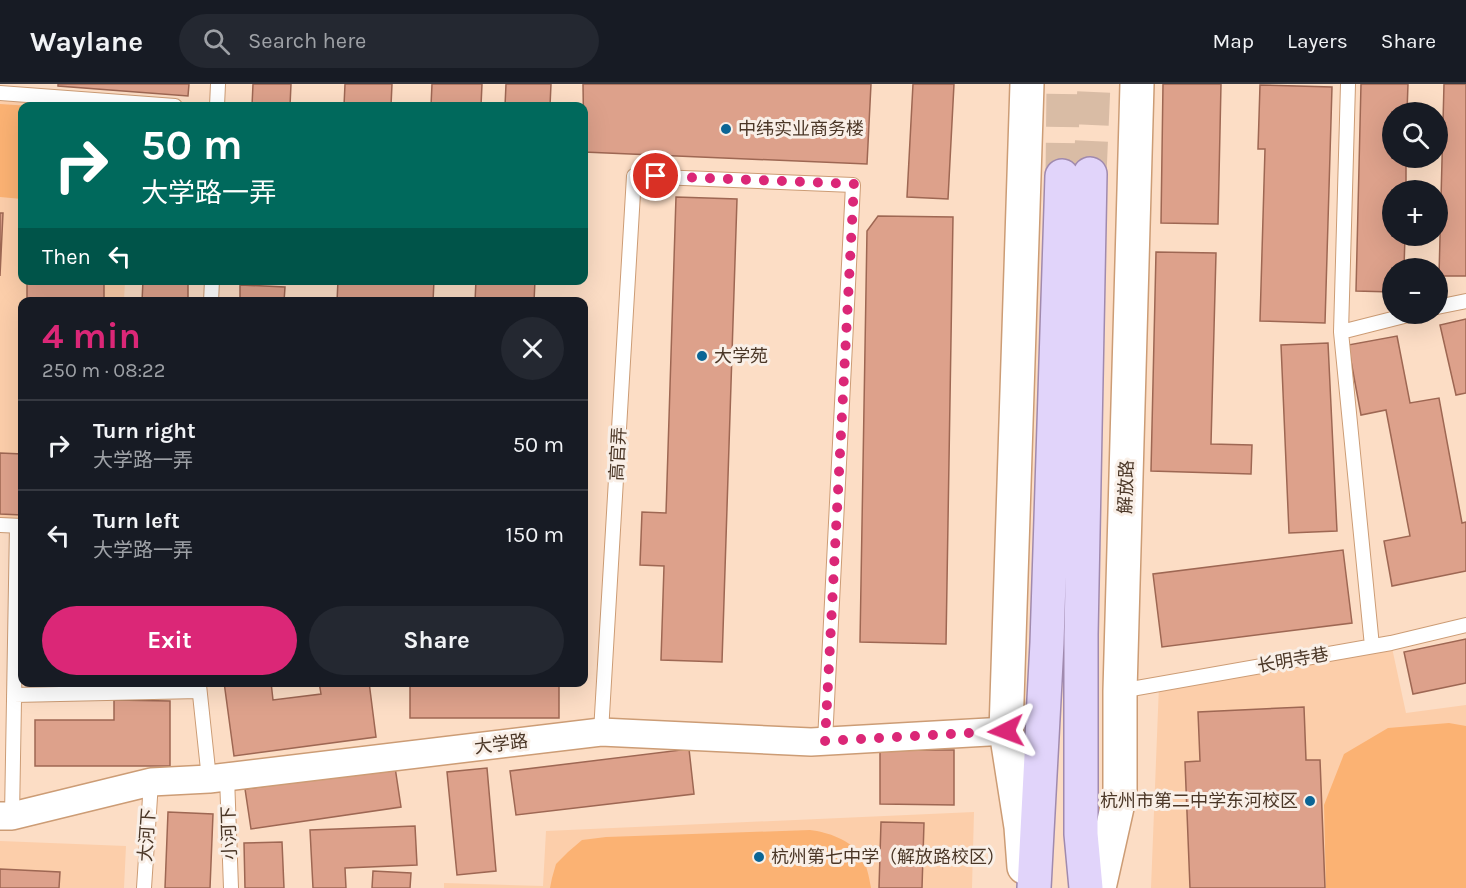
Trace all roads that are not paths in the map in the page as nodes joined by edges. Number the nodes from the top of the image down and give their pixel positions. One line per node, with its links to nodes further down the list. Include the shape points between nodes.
1 (218, 84): 8 (lane)
2 (1028, 84): 22 (main road)
3 (1137, 84): 20 (main road, 解放路)
4 (1348, 84): 12 (lane)
5 (47, 90): 6 (lane); 7 (lane)
6 (0, 93)
7 (143, 102)
8 (217, 102)
9 (1466, 301): 10 (lane)
10 (1448, 305)
11 (1382, 322): 12 (lane)
12 (1341, 332): 17 (lane)
13 (0, 525): 14 (lane)
14 (18, 526)
15 (18, 583): 21 (lane)
16 (1466, 625): 17 (lane, 长明寺巷)
17 (1372, 646): 20 (lane, 长明寺巷)
18 (199, 687): 19 (lane); 25 (lane)
19 (106, 688): 21 (lane)
20 (1120, 691): 33 (main road, 解放路, via 1120,794)
21 (14, 696): 27 (lane)
22 (1006, 731): 24 (street, 大学路); 30 (main road, via 1022,826)
23 (601, 732): 24 (street, 大学路); 24 (lane, 高官弄, via 634,176 854,184); 25 (street, 大学路)
24 (825, 741)
25 (218, 778): 26 (street, 大学路); 29 (lane, 小河下)
26 (151, 783): 27 (street, 大学路); 28 (lane, 大河下)
27 (6, 816)
28 (144, 888)
29 (231, 888)
30 (1026, 888)
31 (1034, 888): 32 (main road, via 1076,175 1081,834)
32 (1086, 888)
33 (1099, 888)

